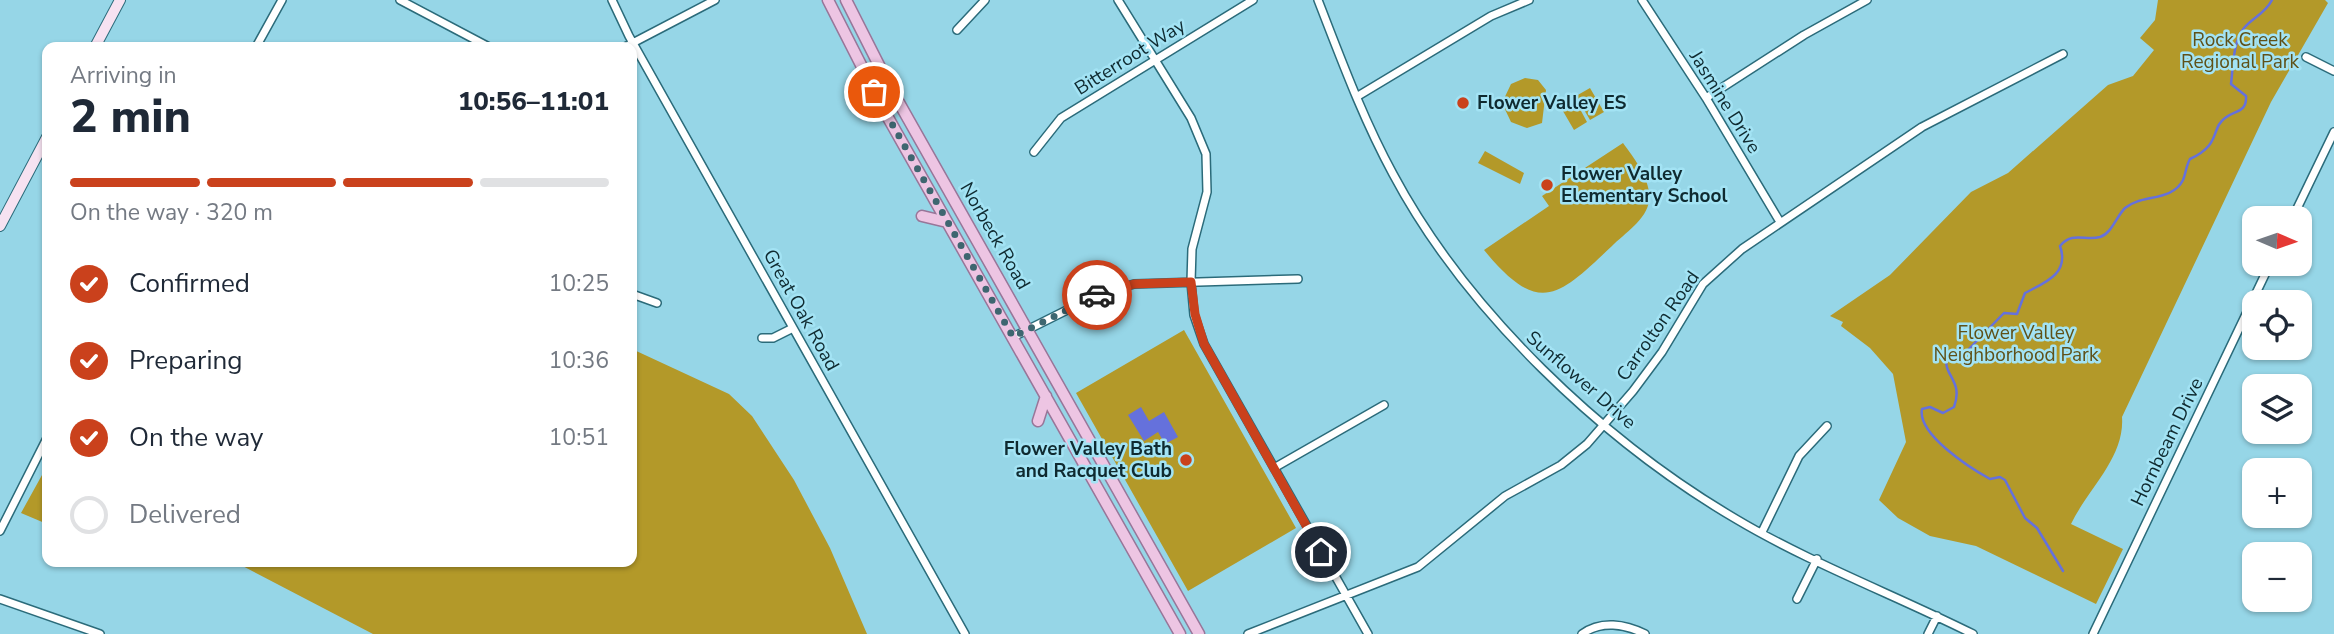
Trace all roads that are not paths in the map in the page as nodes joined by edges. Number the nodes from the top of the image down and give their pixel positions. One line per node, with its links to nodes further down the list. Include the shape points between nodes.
1 (120, 0): 16 (main road)
2 (282, 0): 17 (street)
3 (400, 0): 18 (street)
4 (612, 0): 19 (street, Great Oak Road)
5 (715, 0): 19 (street)
6 (828, 0): 32 (main road, Norbeck Road)
7 (846, 0): 41 (main road, Norbeck Road)
8 (985, 0): 15 (street)
9 (1118, 0): 23 (street)
10 (1253, 0): 23 (street, Bitterroot Way)
11 (1318, 0): 25 (street, Sunflower Drive)
12 (1529, 0): 25 (street, via 1491,16)
13 (1642, 0): 26 (street, Jasmine Drive)
14 (1867, 0): 26 (street)
15 (957, 30)
16 (98, 42)
17 (259, 42)
18 (480, 42)
19 (634, 42)
20 (637, 47): 40 (street, Great Oak Road)
21 (2063, 54): 33 (street, Carrolton Road, via 1923,127)
22 (2306, 57): 24 (street)
23 (1156, 61): 29 (street, Bitterroot Way, via 1061,118); 37 (street, via 1191,118 1206,154 1205,210 1192,249)
24 (2334, 71)
25 (1358, 96): 47 (street, Sunflower Drive, via 1394,176 1473,294 1531,359)
26 (1706, 98): 33 (street, Jasmine Drive)
27 (2334, 132): 30 (street)
28 (42, 146): 34 (main road)
29 (1034, 152)
30 (2298, 206)
31 (922, 216): 32 (main road)
32 (947, 222): 42 (main road, Norbeck Road)
33 (1780, 222): 47 (street, Carrolton Road, via 1703,284 1662,352)
34 (0, 226)
35 (2264, 276): 68 (street, Hornbeam Drive)
36 (1298, 279): 37 (street)
37 (1191, 282): 41 (street, via 1134,284 1097,295); 50 (street, via 1204,344)
38 (637, 296): 39 (street)
39 (657, 303)
40 (793, 328): 43 (street, via 774,338); 59 (street, Great Oak Road)
41 (1028, 328): 42 (street); 61 (main road, Norbeck Road)
42 (1013, 337): 44 (main road, Norbeck Road)
43 (762, 338)
44 (1046, 396): 46 (main road); 60 (main road, Norbeck Road)
45 (1384, 405): 50 (street)
46 (1038, 421)
47 (1604, 422): 52 (street, Sunflower Drive, via 1705,499); 54 (street, Carrolton Road, via 1575,455 1505,496 1418,567)
48 (1828, 426): 52 (street, via 1799,456)
49 (42, 448): 51 (street)
50 (1273, 468): 54 (street)
51 (0, 531)
52 (1762, 532): 53 (street, Sunflower Drive)
53 (1817, 559): 56 (street); 57 (street, Sunflower Drive)
54 (1345, 595): 62 (street, Carrolton Road); 63 (street)
55 (0, 599): 58 (street)
56 (1797, 599)
57 (1937, 616): 66 (street); 67 (street, Sunflower Drive)
58 (100, 634)
59 (965, 634)
60 (1180, 634)
61 (1199, 634)
62 (1248, 634)
63 (1368, 634)
64 (1582, 634): 65 (street, via 1604,625 1627,625)
65 (1645, 634)
66 (1928, 634)
67 (1973, 634)
68 (2093, 634)

